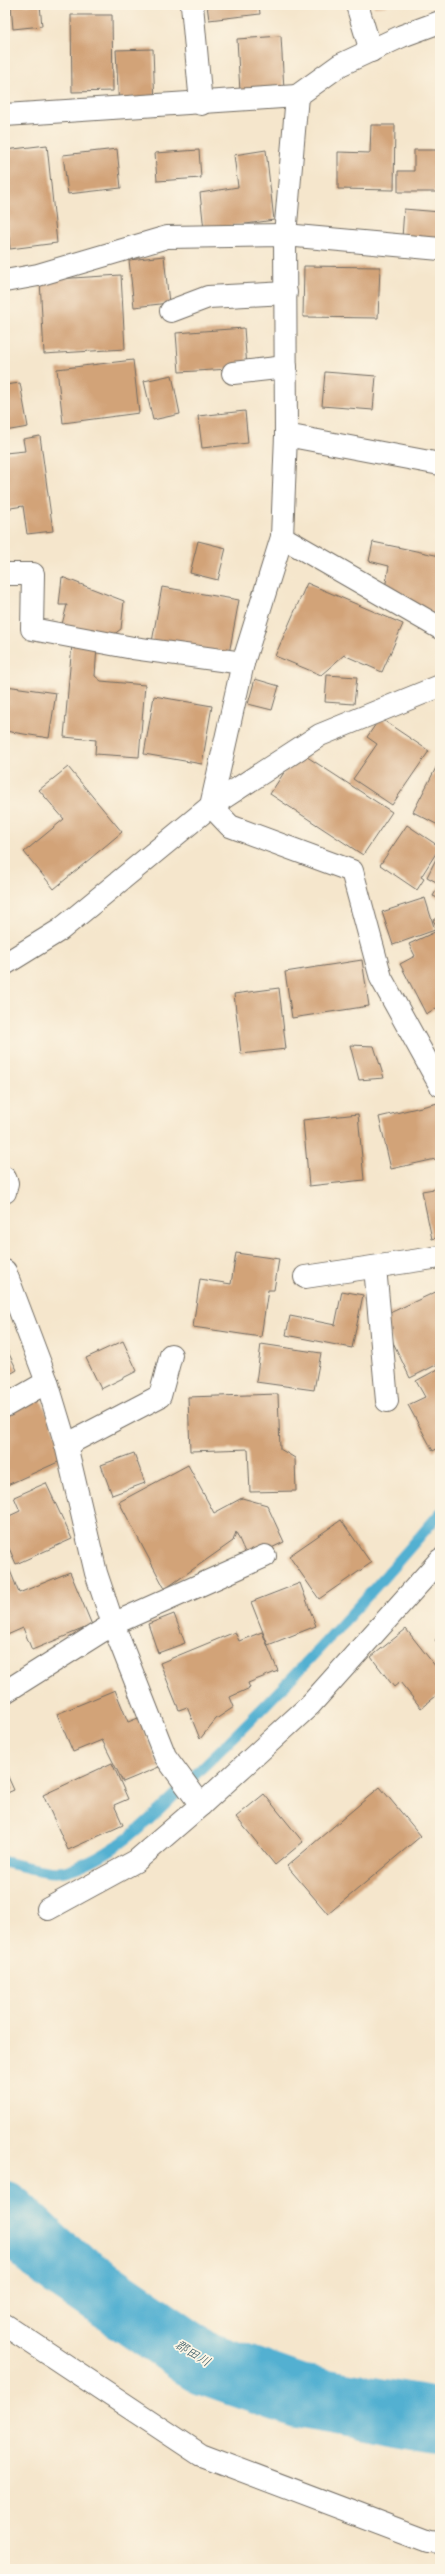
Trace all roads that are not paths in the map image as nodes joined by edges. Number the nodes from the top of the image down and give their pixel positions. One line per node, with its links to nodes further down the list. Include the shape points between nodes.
1 (192, 5): 6 (street)
2 (357, 5): 4 (street)
3 (440, 22): 4 (street)
4 (371, 51): 5 (street, via 340,65)
5 (297, 96): 6 (street); 8 (street)
6 (202, 104): 7 (street)
7 (5, 115)
8 (285, 235): 9 (street); 10 (street, via 168,237 38,275); 11 (street)
9 (440, 249)
10 (5, 281)
11 (286, 292): 12 (street, via 208,297); 13 (street)
12 (171, 312)
13 (286, 367): 14 (street); 15 (street)
14 (233, 373)
15 (286, 435): 16 (street); 17 (street)
16 (440, 464)
17 (282, 537): 19 (street); 20 (street)
18 (5, 574): 20 (street, via 33,574 32,629 133,648)
19 (440, 628)
20 (243, 663): 22 (street)
21 (440, 686): 22 (street, via 320,735)
22 (211, 806): 23 (street, via 60,930); 24 (street, via 230,826 352,871 381,978)
23 (5, 964)
24 (440, 1084)
25 (5, 1178): 26 (street)
26 (5, 1192)
27 (440, 1258): 28 (street)
28 (375, 1267): 30 (street); 33 (street)
29 (5, 1271): 32 (street)
30 (305, 1277)
31 (171, 1355): 35 (street, via 160,1396)
32 (47, 1382): 34 (street); 35 (street)
33 (387, 1401)
34 (5, 1406)
35 (66, 1445): 38 (street, via 96,1573)
36 (265, 1556): 38 (street)
37 (440, 1560): 40 (street, via 310,1705)
38 (113, 1624): 39 (street); 40 (street, via 165,1756)
39 (5, 1692)
40 (200, 1804): 41 (street, via 136,1861)
41 (48, 1909)
42 (5, 2325): 43 (street, via 201,2455 428,2542)
43 (440, 2542)

